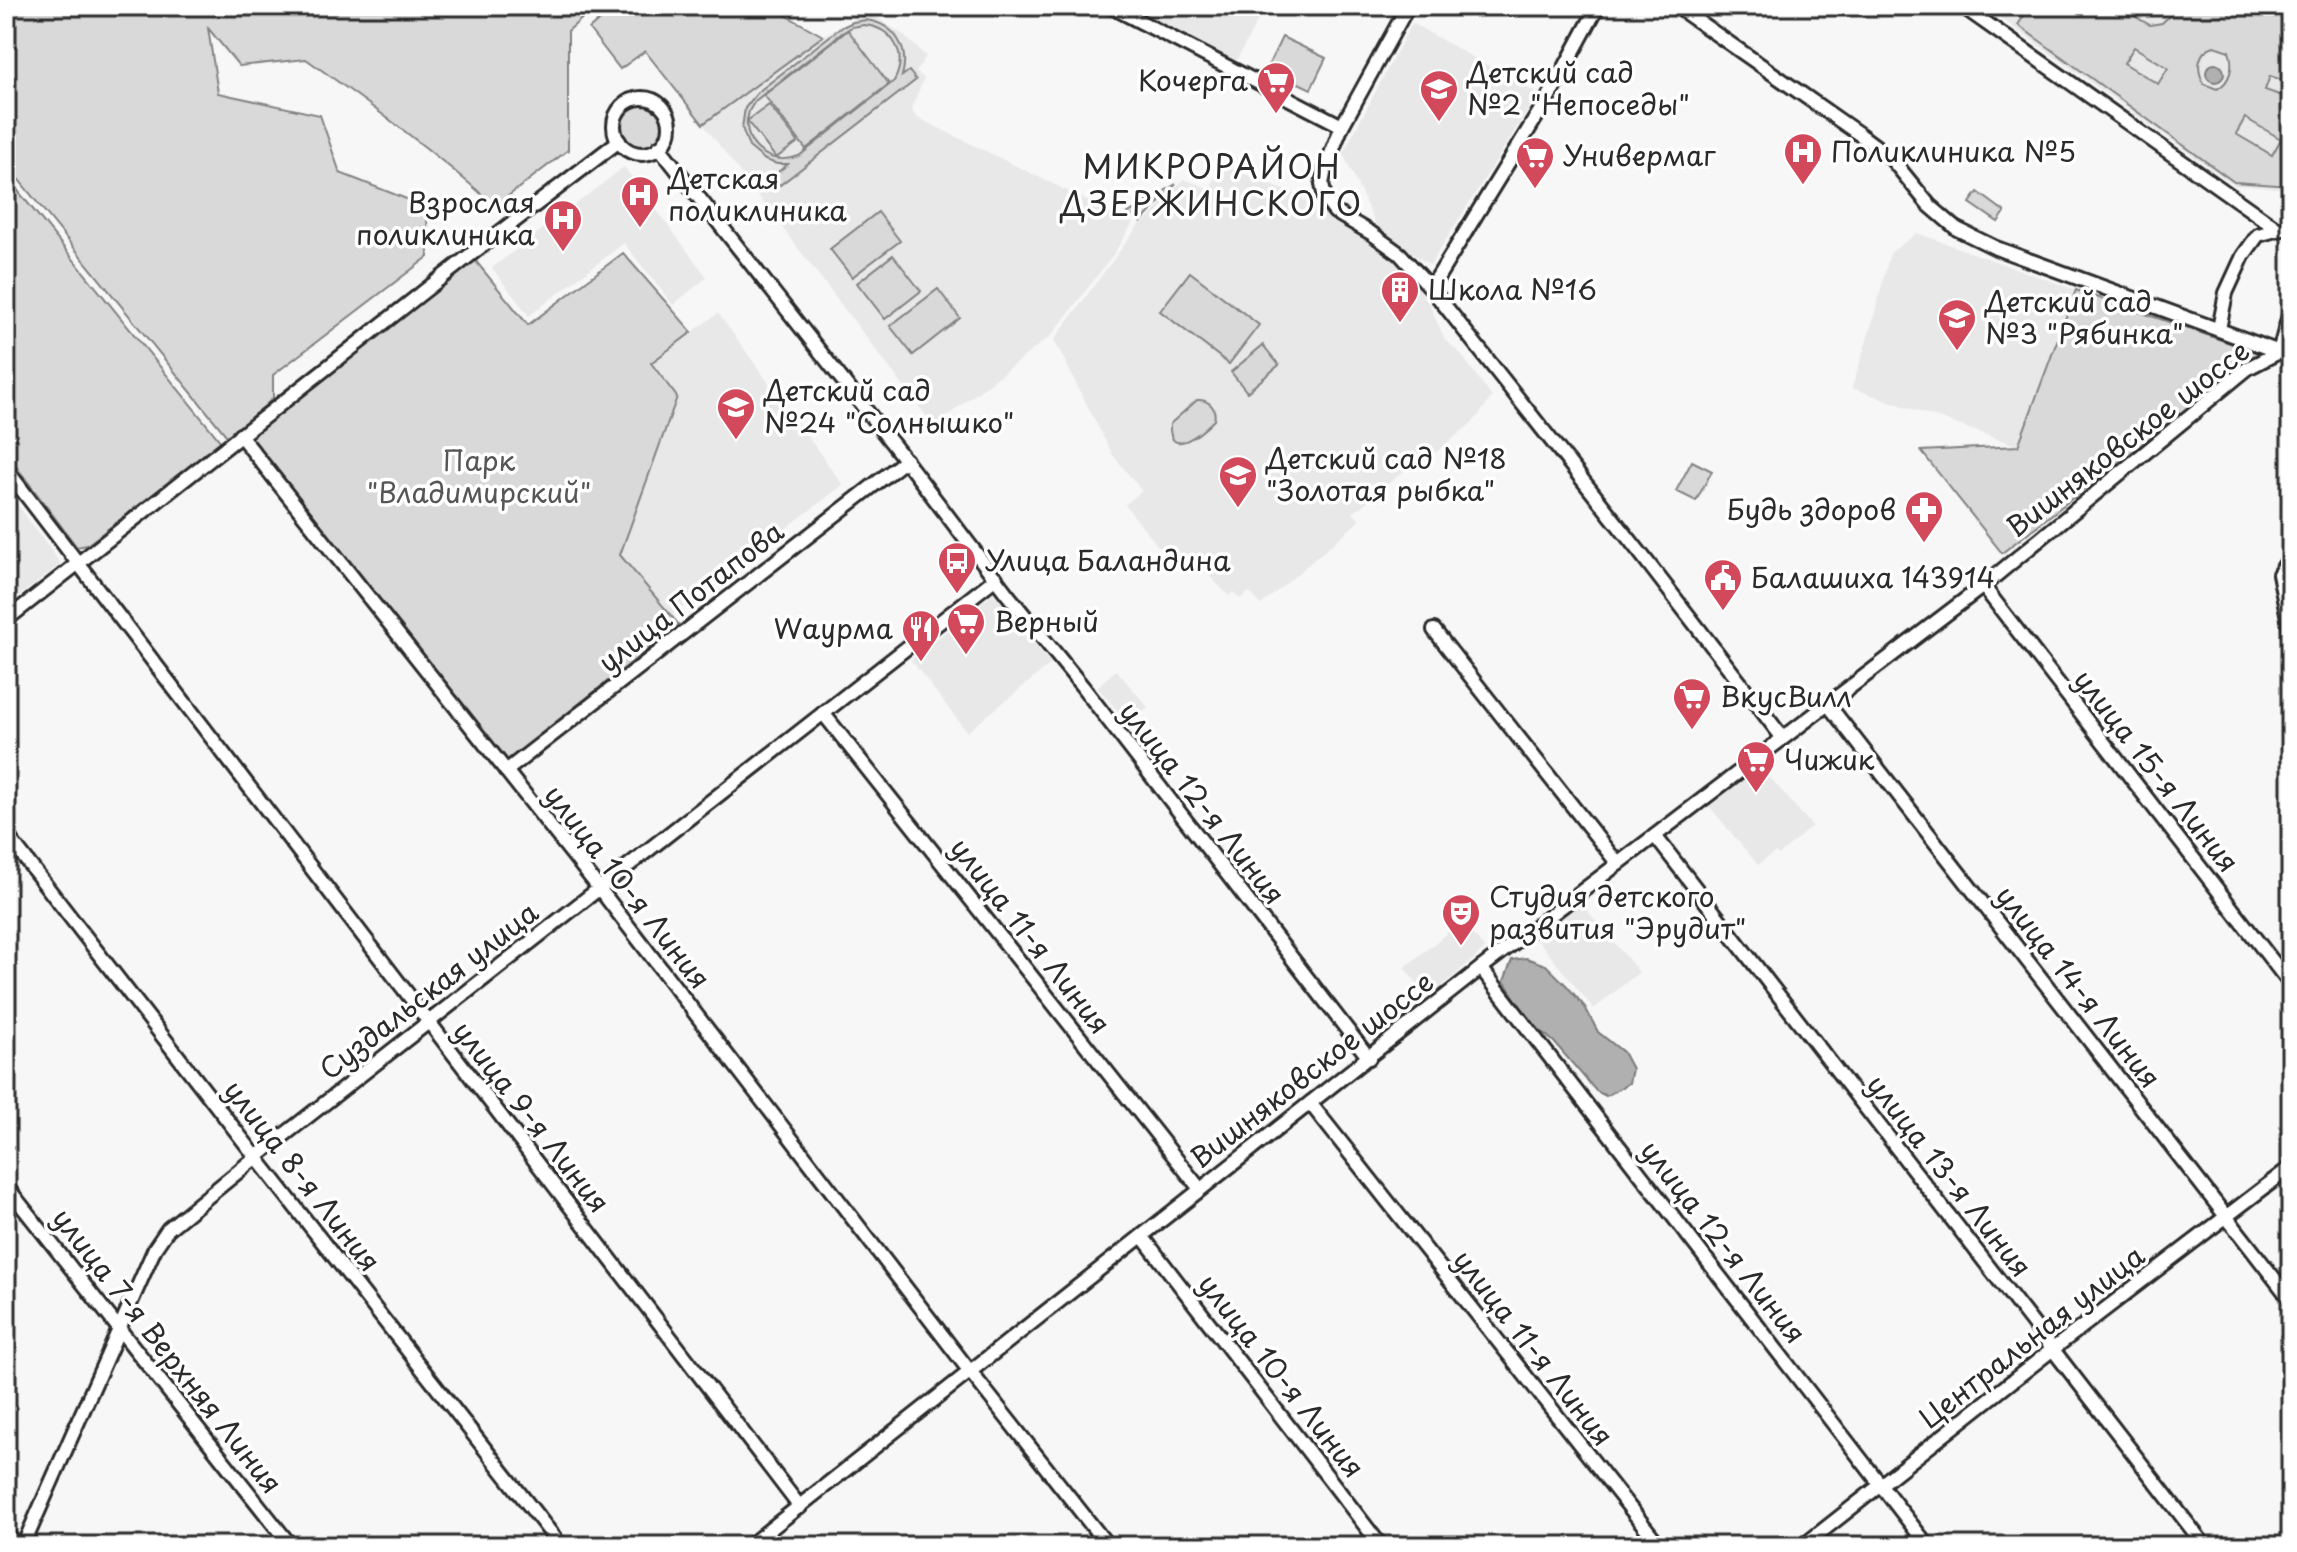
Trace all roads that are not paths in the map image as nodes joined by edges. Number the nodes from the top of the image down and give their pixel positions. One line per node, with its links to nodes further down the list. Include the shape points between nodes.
1 (1110, 6): 6 (street)
2 (1408, 6): 6 (street)
3 (1598, 6): 10 (street)
4 (1676, 6): 12 (street, via 1890,157 1929,205 1957,229 2022,259)
5 (1962, 6): 9 (street)
6 (1342, 126): 10 (street, via 1325,169 1325,199 1335,212 1400,254)
7 (619, 141): 8 (street, via 633,152); 8 (street, via 614,124 620,107 645,98 667,114 669,132); 14 (street)
8 (659, 147): 15 (street)
9 (2285, 228): 12 (street, via 2258,235 2243,256 2226,293)
10 (1431, 288): 26 (street)
11 (2291, 308): 13 (street)
12 (2219, 329): 13 (street)
13 (2285, 354): 20 (street, Вишняковское шоссе, via 2248,368)
14 (240, 435): 18 (street); 27 (street, улица 10-я Линия)
15 (906, 460): 19 (street); 27 (street, улица Потапова)
16 (6, 469): 18 (street, улица 9-я Линия)
17 (2291, 556): 23 (street, via 2279,574)
18 (77, 564): 21 (street); 34 (street, улица 9-я Линия)
19 (996, 578): 25 (street, Суздальская улица); 35 (street, улица 12-я Линия)
20 (1983, 586): 24 (street, Вишняковское шоссе); 33 (street, улица 15-я Линия)
21 (6, 620)
22 (1434, 630): 30 (street)
23 (2291, 633)
24 (1827, 703): 26 (street, Вишняковское шоссе); 41 (street, улица 14-я Линия)
25 (823, 713): 31 (street, Суздальская улица); 40 (street, улица 11-я Линия)
26 (1782, 737): 29 (street, Вишняковское шоссе)
27 (506, 771): 31 (street, улица 10-я Линия)
28 (6, 834): 37 (street, улица 8-я Линия)
29 (1655, 836): 30 (street, Вишняковское шоссе); 45 (street, улица 13-я Линия)
30 (1618, 864): 32 (street, Вишняковское шоссе)
31 (599, 888): 34 (street, Суздальская улица); 46 (street, улица 10-я Линия)
32 (1481, 968): 35 (street, Вишняковское шоссе); 47 (street, улица 12-я Линия)
33 (2291, 985)
34 (428, 1023): 37 (street, Суздальская улица); 48 (street, улица 9-я Линия)
35 (1369, 1058): 36 (street, Вишняковское шоссе)
36 (1310, 1103): 40 (street, Вишняковское шоссе); 57 (street, улица 11-я Линия)
37 (256, 1157): 44 (street, Суздальская улица, via 168,1229); 53 (street, улица 8-я Линия)
38 (2291, 1167): 41 (street, Центральная улица)
39 (6, 1186): 44 (street, улица 7-я Верхняя Линия)
40 (1200, 1189): 42 (street, Вишняковское шоссе)
41 (2227, 1217): 43 (street, улица 14-я Линия); 45 (street, Центральная улица)
42 (1142, 1236): 46 (street, Вишняковское шоссе); 56 (street, улица 10-я Линия)
43 (2291, 1300)
44 (119, 1331): 51 (street, Суздальская улица); 52 (street, улица 7-я Верхняя Линия)
45 (2053, 1349): 47 (street, Центральная улица); 60 (street, улица 13-я Линия)
46 (970, 1371): 48 (street, Вишняковское шоссе); 55 (street)
47 (1880, 1484): 58 (street, Центральная улица); 59 (street, улица 12-я Линия)
48 (800, 1507): 54 (street, Вишняковское шоссе)
49 (6, 1533): 50 (street)
50 (17, 1546)
51 (23, 1546)
52 (291, 1546)
53 (561, 1546)
54 (749, 1546)
55 (1108, 1546)
56 (1381, 1546)
57 (1660, 1546)
58 (1803, 1546)
59 (1928, 1546)
60 (2205, 1546)

